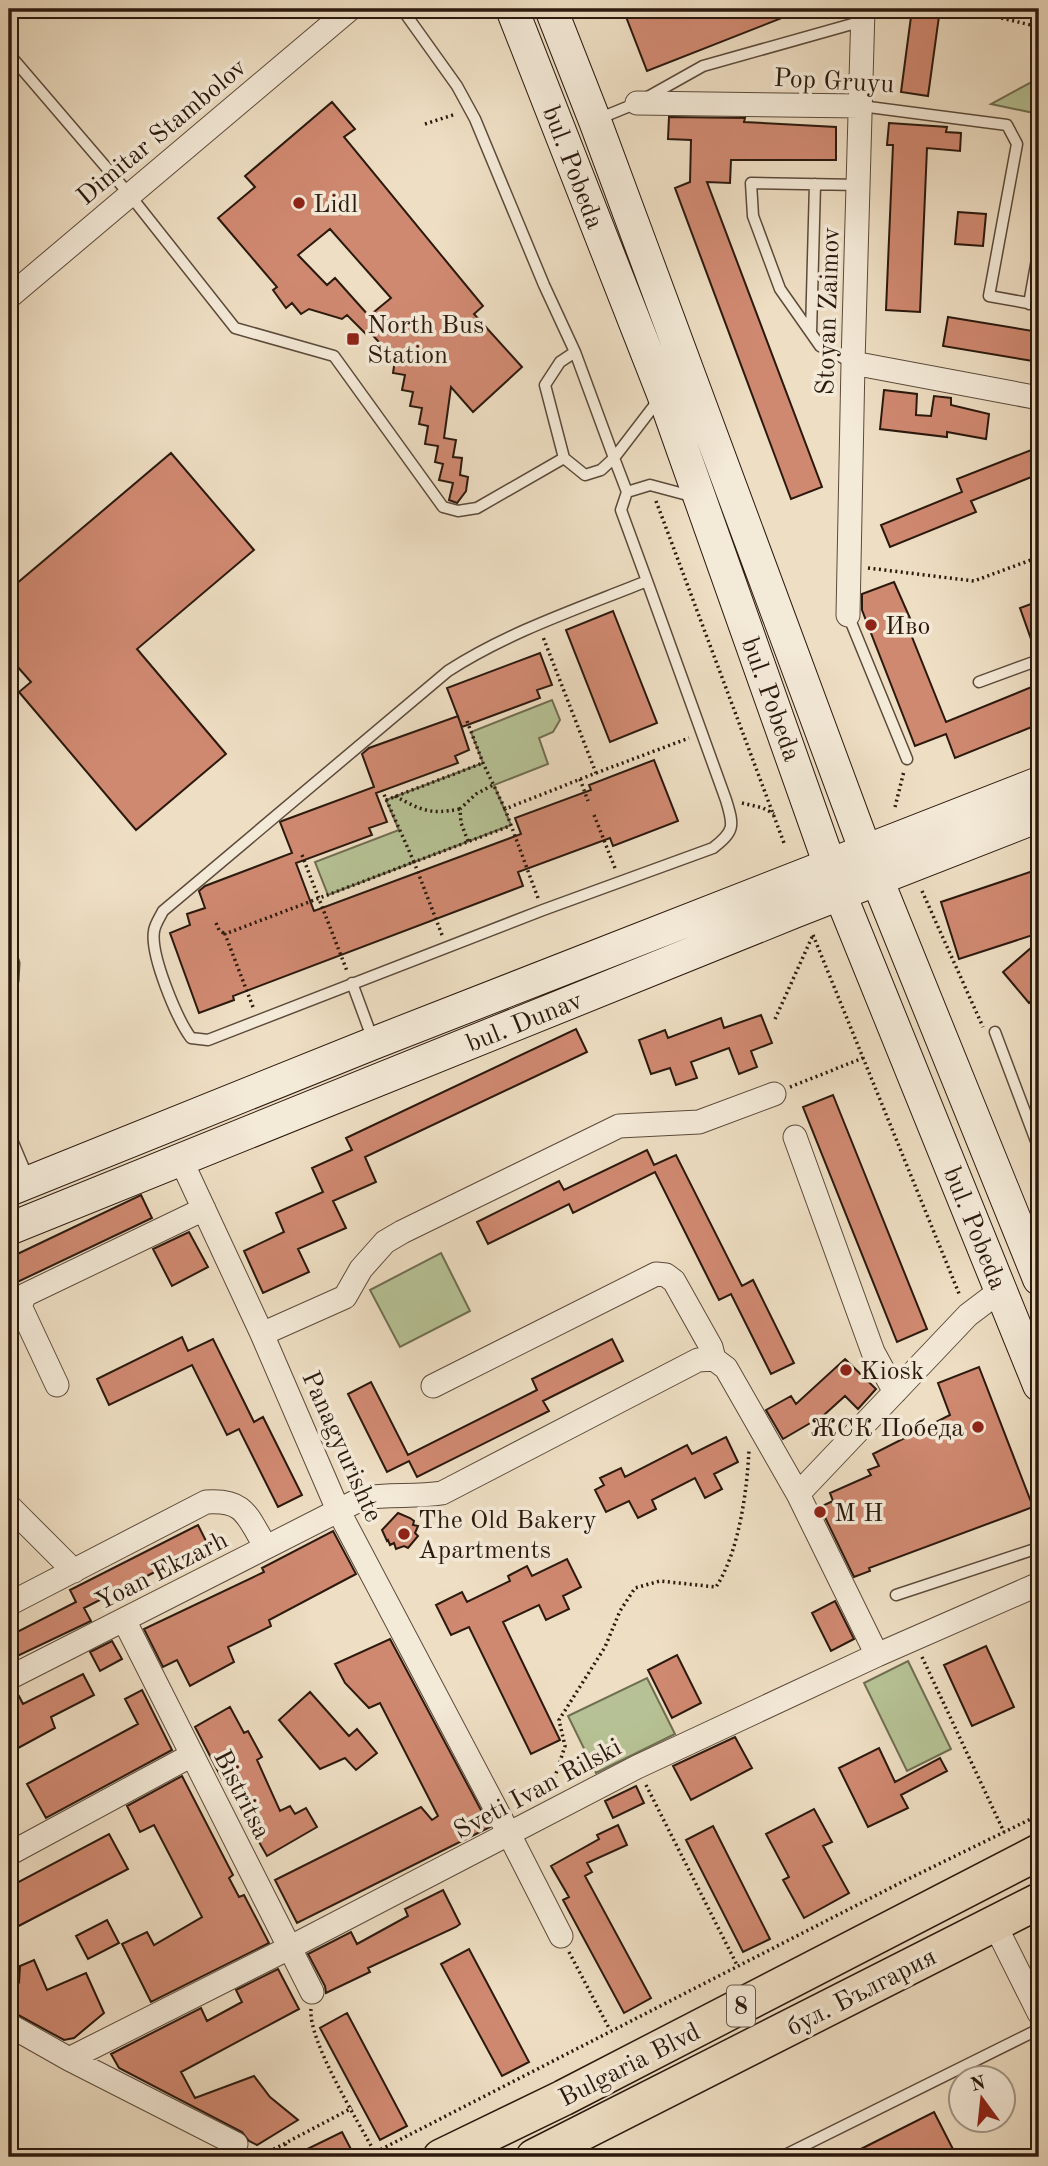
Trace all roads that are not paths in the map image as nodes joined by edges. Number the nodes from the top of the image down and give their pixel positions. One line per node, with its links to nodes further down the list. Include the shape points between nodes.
1 (351, 9): 12 (street, Dimitar Stambolov)
2 (402, 9): 17 (lane, via 470,110)
3 (512, 9): 19 (main road, bul. Pobeda)
4 (551, 9): 9 (main road, bul. Pobeda)
5 (863, 15): 7 (lane, via 703,66); 8 (street, Stoyan Zaimov)
6 (9, 54): 12 (lane)
7 (637, 103): 8 (street, Pop Gruyu); 9 (lane)
8 (861, 106): 11 (street, Stoyan Zaimov); 15 (lane, Pop Gruyu, via 1007,125 1017,144 989,296)
9 (595, 121): 32 (main road, bul. Pobeda)
10 (816, 184): 11 (lane); 16 (lane); 16 (lane, via 751,183 752,216 780,289)
11 (859, 185): 18 (street, Stoyan Zaimov)
12 (129, 194): 14 (street, Dimitar Stambolov); 21 (lane, via 235,328 334,355 443,507 458,511 477,508)
13 (1039, 248): 15 (lane)
14 (9, 297)
15 (1034, 304)
16 (811, 333): 18 (lane, via 820,346)
17 (575, 352): 21 (lane, via 560,362 545,385); 22 (lane)
18 (853, 363): 20 (street); 26 (street, Stoyan Zaimov)
19 (663, 394): 22 (lane); 24 (main road, bul. Pobeda)
20 (1039, 398)
21 (564, 458): 22 (lane, via 585,475 601,470)
22 (614, 458): 23 (lane)
23 (627, 492): 24 (lane, via 650,485); 25 (lane, via 621,510)
24 (699, 498): 33 (main road, bul. Pobeda)
25 (647, 581): 35 (lane, via 726,800 733,822 729,835 713,848); 35 (lane, via 538,625 447,671 163,911 154,929 154,950 180,1023 191,1038 208,1040)
26 (848, 615): 29 (lane)
27 (1039, 660): 28 (lane)
28 (979, 682)
29 (906, 759)
30 (1039, 783): 32 (main road, bul. Dunav)
31 (1039, 816): 32 (main road, bul. Dunav)
32 (872, 865): 33 (main road, bul. Dunav); 47 (main road, bul. Pobeda)
33 (836, 880): 38 (main road, bul. Dunav); 43 (main road, bul. Dunav); 48 (main road, bul. Pobeda)
34 (9, 950): 36 (lane, via 14,963)
35 (352, 983): 38 (lane)
36 (9, 985)
37 (995, 1032): 42 (lane)
38 (374, 1043): 44 (main road, bul. Dunav)
39 (774, 1094): 49 (street, via 699,1122 619,1126 402,1232 385,1242 361,1269 345,1297)
40 (9, 1133): 44 (lane)
41 (795, 1137): 54 (street, via 873,1352)
42 (1039, 1149)
43 (181, 1160): 45 (street, Panagyurishte); 46 (main road, bul. Dunav)
44 (19, 1186)
45 (204, 1209): 49 (street, Panagyurishte); 51 (street, via 25,1295 20,1306)
46 (9, 1229)
47 (1039, 1279)
48 (1001, 1290): 52 (main road, bul. Pobeda); 54 (street, via 968,1315)
49 (262, 1334): 57 (street, Panagyurishte)
50 (714, 1359): 53 (street, via 674,1281 656,1274); 55 (street, via 726,1368); 57 (street, Yoan Ekzarh, via 698,1360 442,1493 382,1495)
51 (57, 1384)
52 (1039, 1385)
53 (433, 1386)
54 (895, 1392): 55 (street)
55 (797, 1494): 65 (street)
56 (9, 1506): 60 (street)
57 (338, 1510): 58 (street, Yoan Ekzarh); 68 (street, Panagyurishte)
58 (266, 1547): 60 (street, via 243,1510 227,1500 206,1503); 64 (street, Yoan Ekzarh)
59 (1039, 1551): 62 (lane)
60 (74, 1571): 63 (street)
61 (1039, 1584): 65 (street, Sveti Ivan Rilski)
62 (896, 1595)
63 (9, 1604)
64 (124, 1620): 66 (street, Yoan Ekzarh); 67 (street, Bistritsa)
65 (877, 1655): 68 (street, Sveti Ivan Rilski, via 637,1767)
66 (9, 1678)
67 (192, 1755): 70 (street); 74 (street, Bistritsa)
68 (509, 1834): 73 (street, Panagyurishte); 74 (street, Sveti Ivan Rilski)
69 (1039, 1852): 81 (main road, Bulgaria Blvd / 8)
70 (9, 1854)
71 (1039, 1901): 72 (main road, бул. България / 8)
72 (994, 1923): 76 (street); 82 (main road, бул. България / 8)
73 (561, 1936)
74 (289, 1948): 75 (street, Bistritsa); 79 (street, Sveti Ivan Rilski)
75 (312, 1992)
76 (1039, 2012)
77 (9, 2025): 79 (street)
78 (1039, 2029): 83 (lane)
79 (69, 2059): 80 (street)
80 (236, 2144)
81 (441, 2157)
82 (534, 2157)
83 (781, 2157)

